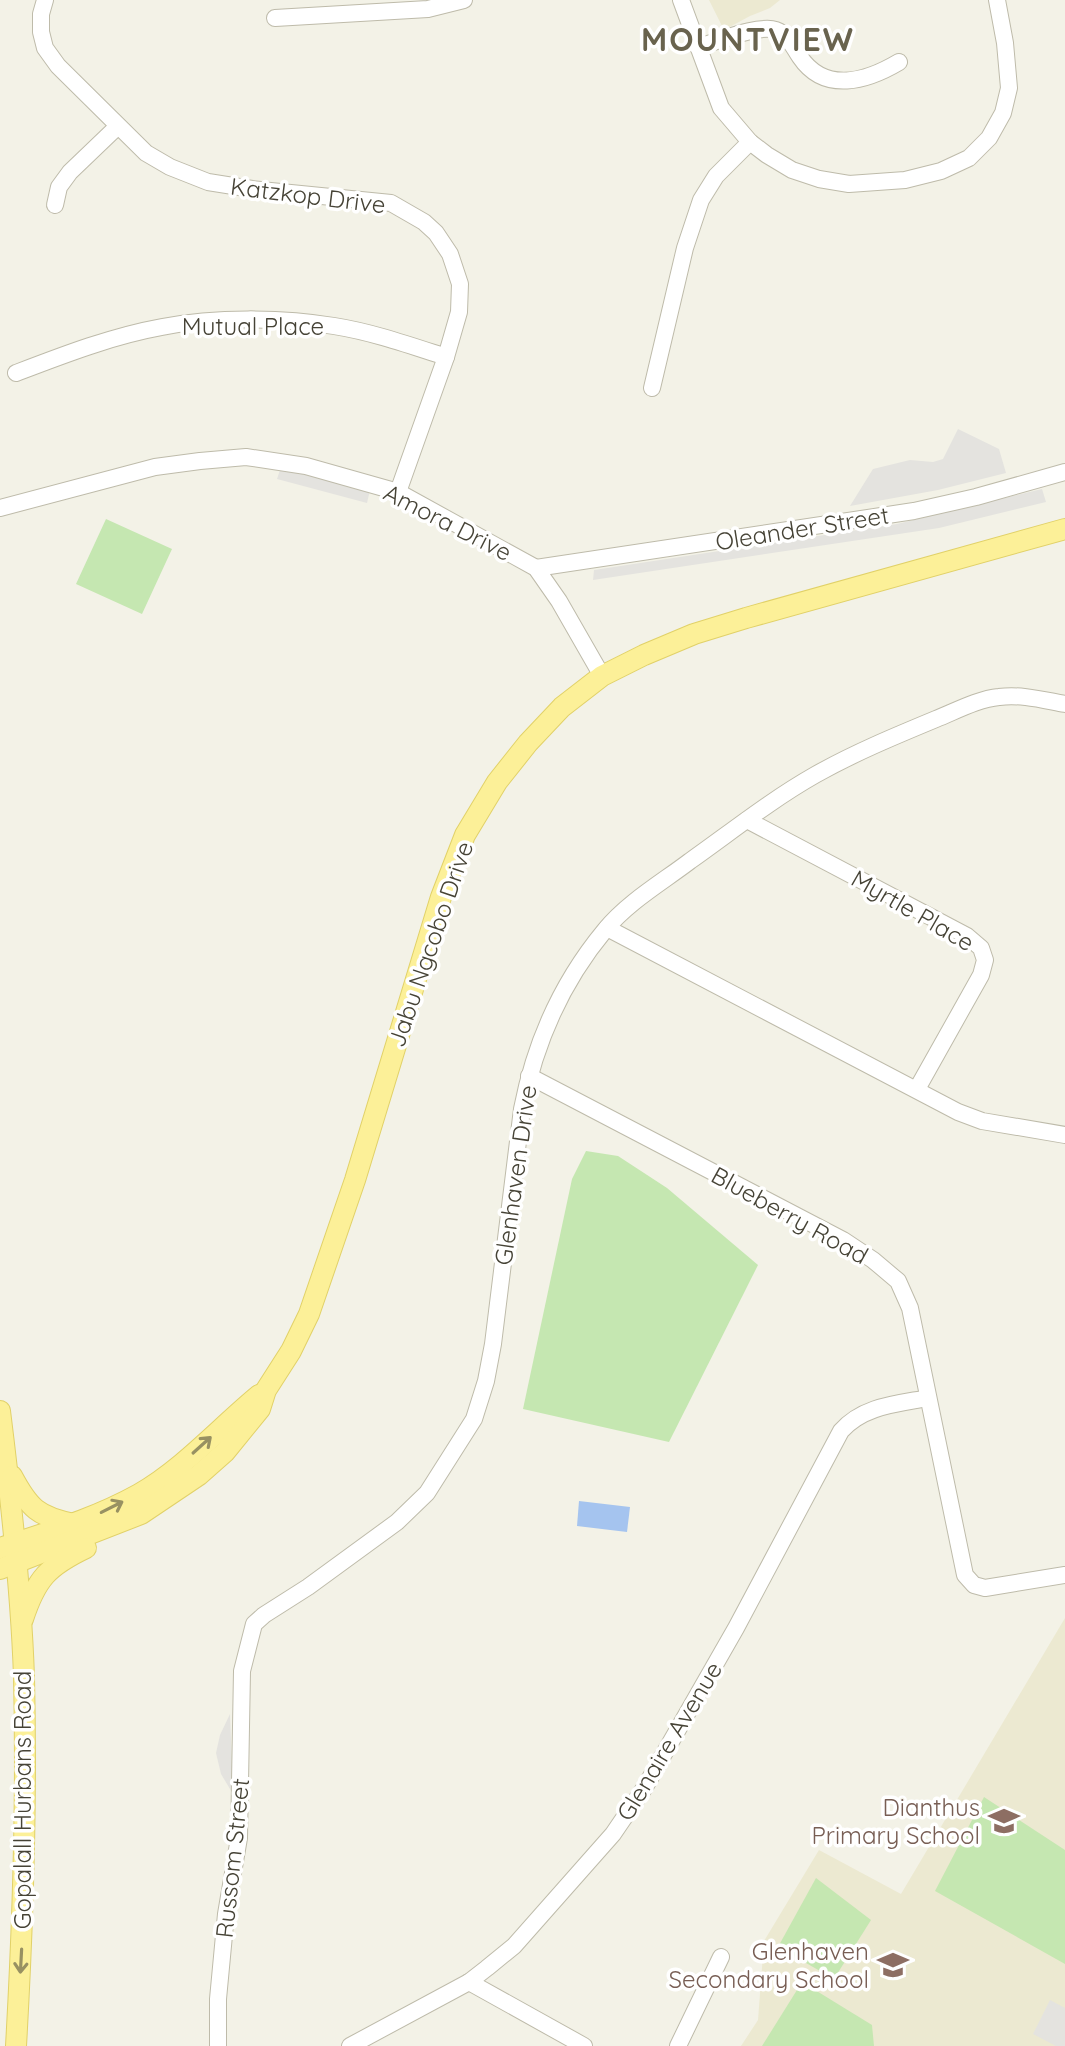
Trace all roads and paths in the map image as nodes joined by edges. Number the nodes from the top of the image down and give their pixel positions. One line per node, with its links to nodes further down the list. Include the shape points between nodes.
1 (45, 0): 8 (street, Katzkop Drive, via 45,48)
2 (464, 0): 5 (street, via 428,9)
3 (681, 0): 6 (street)
4 (997, 0): 9 (street, via 1009,88 989,138 969,158 905,180 849,184 792,170)
5 (275, 18)
6 (698, 47): 7 (street, via 771,29 786,36 808,69 839,81 881,72); 9 (street, via 721,108)
7 (899, 62)
8 (118, 126): 10 (street, via 70,172); 11 (street, Katzkop Drive, via 146,153 208,182 391,203 424,222 450,254 460,284 459,312)
9 (750, 142): 13 (street, via 716,176 701,200)
10 (55, 205)
11 (446, 357): 12 (street, Mutual Place, via 335,326 210,321 111,339); 15 (street, Katzkop Drive)
12 (16, 373)
13 (652, 388)
14 (1065, 472): 18 (street, Oleander Street, via 914,511)
15 (398, 492): 16 (street, Amora Drive, via 306,466 246,457 155,467); 18 (street, Amora Drive)
16 (0, 508)
17 (1065, 529): 19 (main road, Jabu Ngcobo Drive, via 694,634)
18 (536, 568): 19 (street, Amora Drive)
19 (602, 676): 26 (main road, Jabu Ngcobo Drive, via 528,743 465,835 309,1314)
20 (1065, 704): 21 (street, Glenhaven Drive, via 1022,696 997,697 963,708 814,776)
21 (747, 820): 22 (street, Glenhaven Drive, via 631,904); 24 (street, Myrtle Place, via 926,912 981,948 981,975)
22 (607, 928): 23 (street, Glenhaven Drive, via 557,999); 24 (street)
23 (529, 1076): 27 (street, Blueberry Road, via 873,1260 898,1281 910,1308); 34 (street, Glenhaven Drive, via 493,1344 474,1419 427,1493 397,1522)
24 (917, 1089): 25 (street, via 982,1121)
25 (1065, 1135)
26 (266, 1390): 30 (main road, Jabu Ngcobo Drive, via 260,1409 225,1452); 31 (main road, Jabu Ngcobo Drive, one-way to 26, via 140,1493 176,1468)
27 (928, 1398): 33 (street, Blueberry Road, via 965,1575 985,1588); 37 (street, Glenaire Avenue, via 870,1409 841,1431 645,1787 613,1834 514,1946)
28 (0, 1411): 29 (main road, Gopalall Hurbans Road)
29 (7, 1465): 31 (main road, via 31,1507); 32 (main road, Gopalall Hurbans Road)
30 (141, 1514): 32 (main road, Jabu Ngcobo Drive); 35 (main road, via 48,1570 36,1585)
31 (74, 1524): 32 (main road, Jabu Ngcobo Drive)
32 (8, 1556): 35 (main road, Gopalall Hurbans Road)
33 (1065, 1575)
34 (254, 1624): 39 (street, Russom Street, via 242,1671 239,1838 226,1914)
35 (20, 1629): 38 (main road, Gopalall Hurbans Road, one-way to 38, via 25,1770)
36 (721, 1957): 42 (street)
37 (469, 1982): 40 (street, Glenaire Avenue); 41 (street)
38 (16, 2046)
39 (218, 2046)
40 (350, 2046)
41 (584, 2046)
42 (678, 2046)

